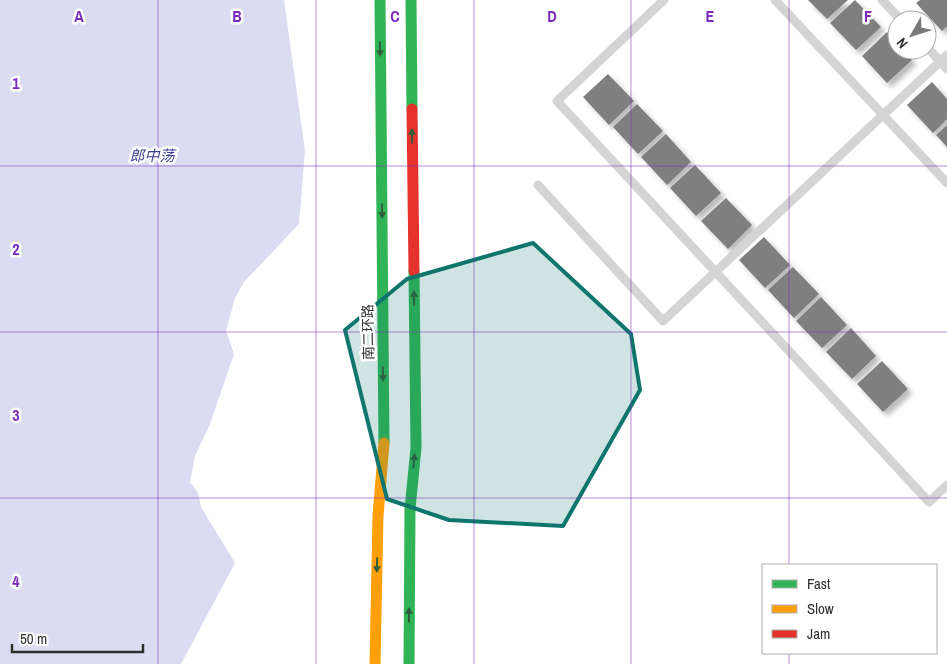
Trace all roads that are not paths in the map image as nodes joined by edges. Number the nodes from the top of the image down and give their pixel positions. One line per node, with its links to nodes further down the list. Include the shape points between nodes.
1 (380, 0): 14 (main road, 南二环路, one-way to 14, via 384,453 378,516)
2 (411, 0): 15 (main road, one-way to 2, via 410,509 416,448)
3 (664, 0): 12 (lane, via 557,101)
4 (776, 0): 9 (lane)
5 (882, 0): 6 (lane)
6 (892, 10)
7 (944, 58): 8 (lane); 9 (lane)
8 (947, 69)
9 (883, 115): 10 (lane); 12 (lane)
10 (947, 183)
11 (538, 185): 12 (lane, via 663,321)
12 (716, 272): 13 (lane, via 929,502)
13 (947, 485)
14 (375, 664)
15 (409, 664)

